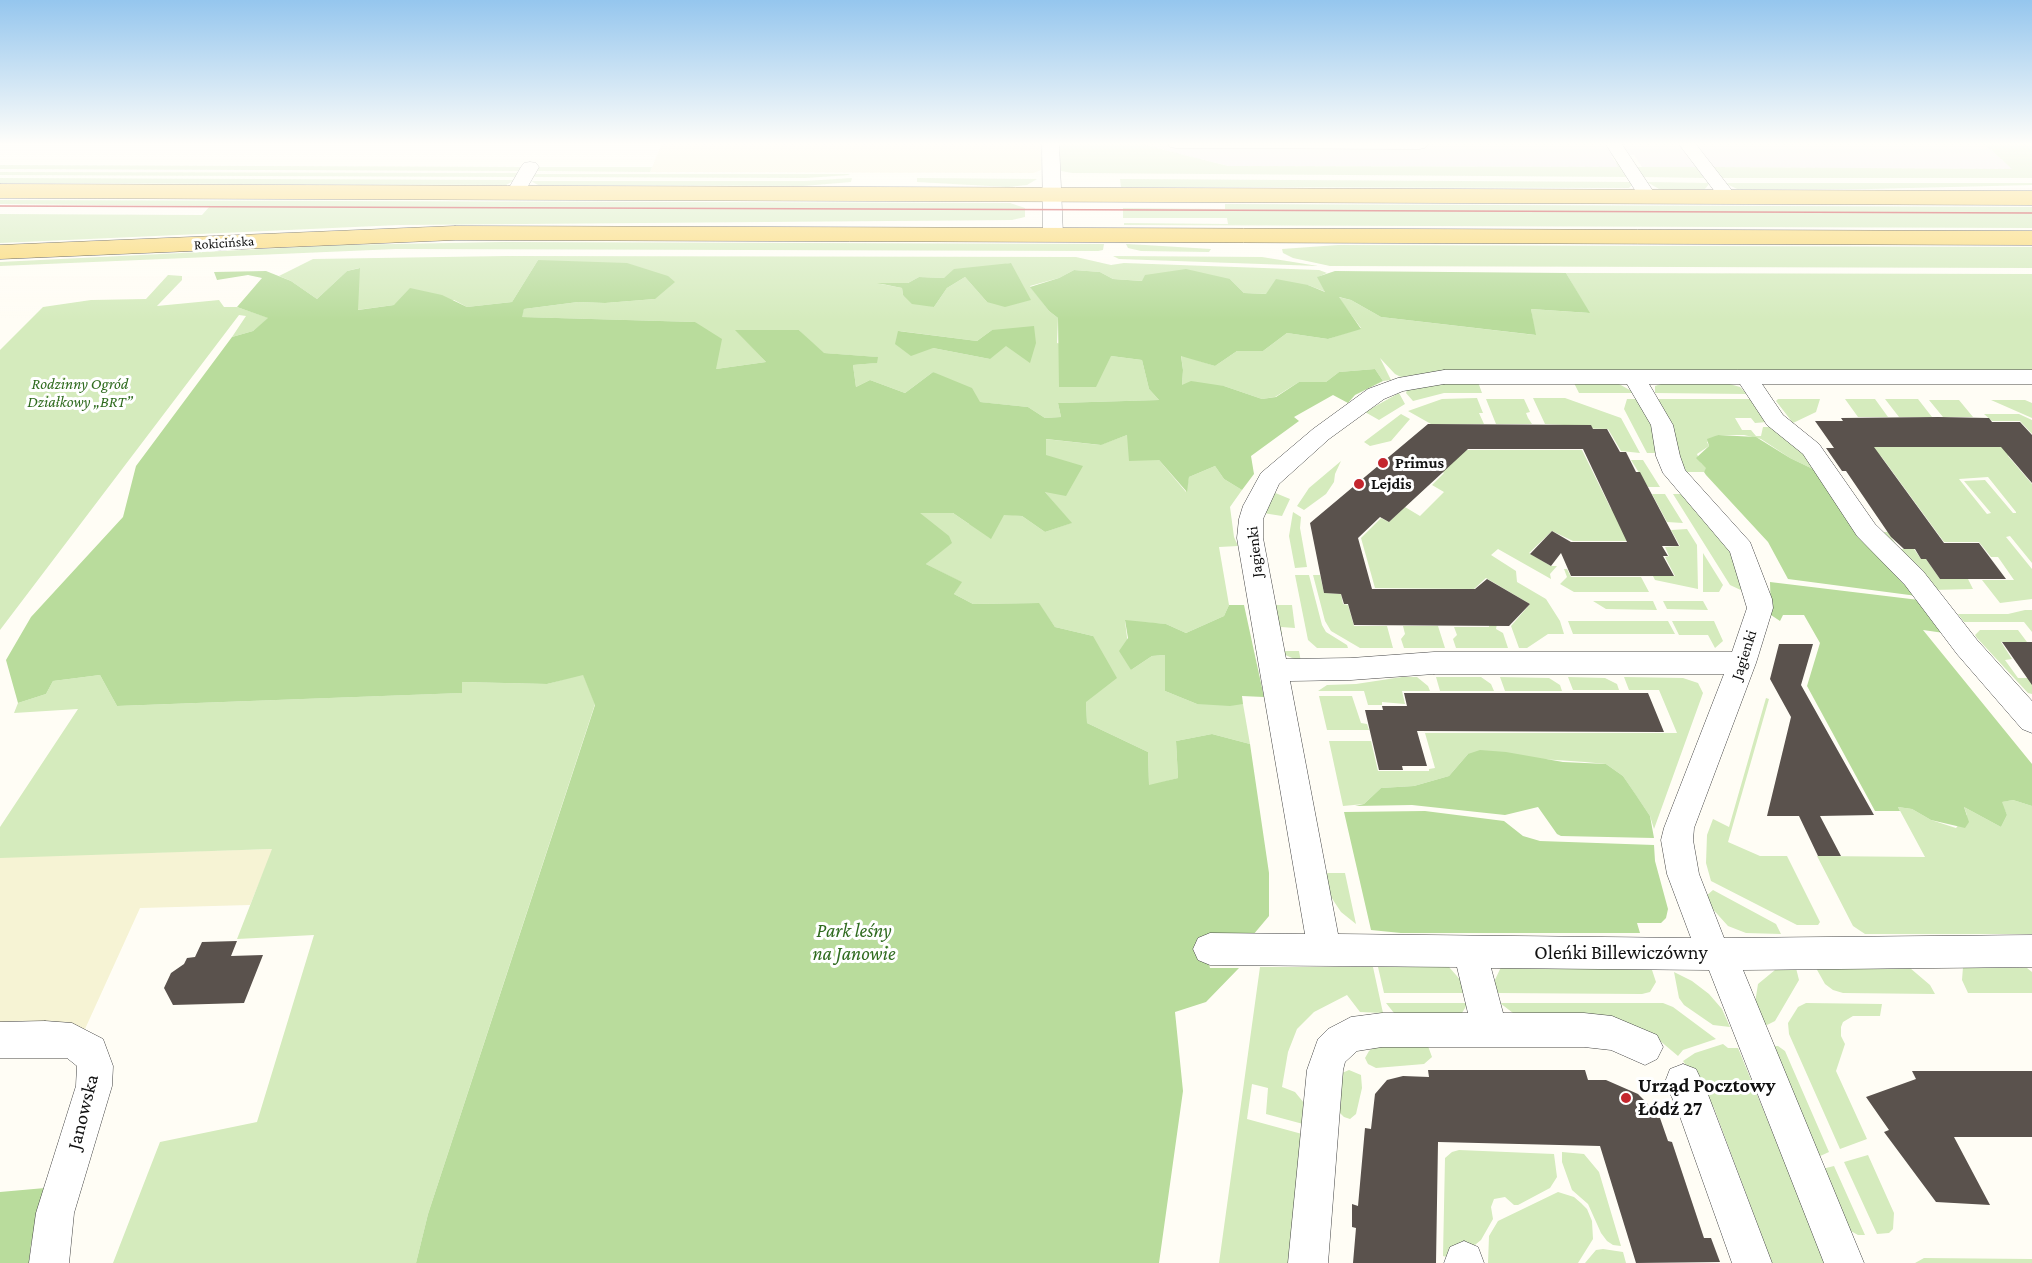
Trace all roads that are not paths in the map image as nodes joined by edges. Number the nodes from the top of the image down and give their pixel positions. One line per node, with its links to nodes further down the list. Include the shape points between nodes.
1 (1052, 202): 2 (street)
2 (1053, 234): 3 (main road, Rokicińska); 4 (main road, Rokicińska, via 455,233)
3 (2032, 238)
4 (0, 252)
5 (1746, 377): 6 (street, Jagienki); 7 (street, Jagienki); 10 (street, via 1775,420 1811,449 1866,530 1914,578 1967,647)
6 (1634, 378): 8 (street, Jagienki, via 1662,425 1675,473 1736,540 1754,579 1760,608); 9 (street, Jagienki, via 1430,378 1376,394 1321,434 1269,479 1251,519 1251,549)
7 (2031, 378)
8 (1742, 663): 9 (street, via 1434,663); 15 (street, Jagienki, via 1677,840 1683,874)
9 (1273, 670): 12 (street, Jagienki)
10 (2032, 721)
11 (1210, 949): 12 (street, Oleńki Billewiczówny)
12 (1324, 949): 14 (street, Oleńki Billewiczówny)
13 (2032, 951): 15 (street, Oleńki Billewiczówny)
14 (1470, 952): 15 (street, Oleńki Billewiczówny); 16 (street)
15 (1716, 954): 23 (street, Jagienki)
16 (1490, 1029): 18 (street, via 1612,1033); 21 (street, via 1363,1031 1340,1041 1331,1052 1321,1101)
17 (0, 1040): 20 (street, Janowska, via 72,1041 90,1052 95,1066 94,1086 54,1213)
18 (1645, 1047)
19 (1683, 1082): 22 (street)
20 (49, 1263)
21 (1308, 1263)
22 (1752, 1263)
23 (1844, 1263)

